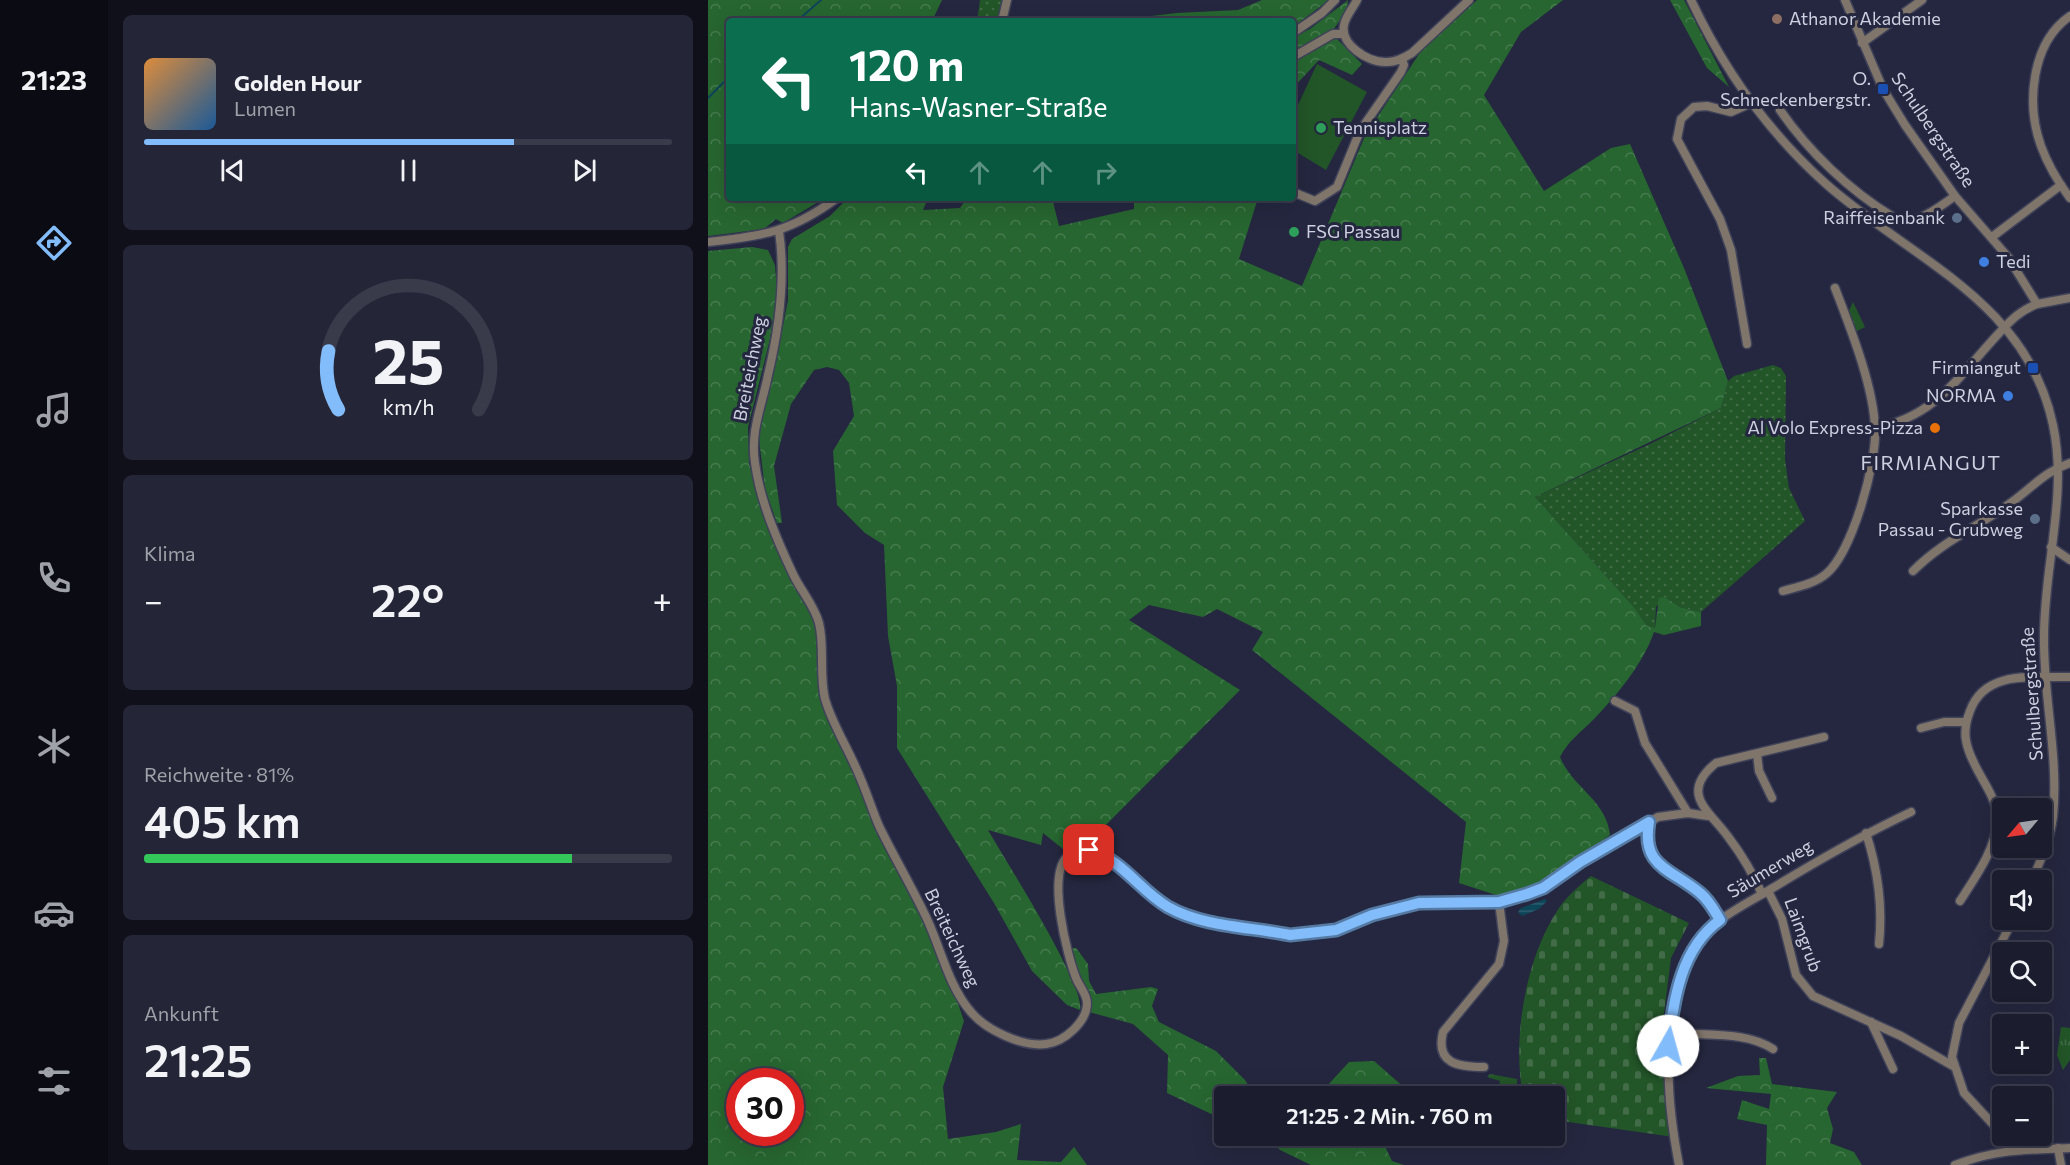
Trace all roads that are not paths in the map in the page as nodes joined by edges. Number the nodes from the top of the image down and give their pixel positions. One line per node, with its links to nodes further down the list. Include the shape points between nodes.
1 (1007, 0): 9 (street)
2 (1335, 0): 10 (street)
3 (1357, 0): 11 (street, via 1344,23)
4 (1469, 0): 14 (street)
5 (1691, 0): 15 (street, Schulbergstraße)
6 (1845, 0): 12 (street, Schulbergstraße)
7 (1922, 0): 12 (street)
8 (2070, 16): 17 (street, via 2051,33 2043,49 2034,91 2040,145)
9 (1003, 18)
10 (1296, 31)
11 (1343, 34): 13 (street, via 1333,34); 14 (street, via 1350,46 1373,60)
12 (1862, 43): 19 (street, Schulbergstraße, via 1883,89)
13 (1296, 55)
14 (1402, 60): 18 (street, via 1401,72 1360,131 1337,187 1316,201)
15 (1751, 104): 28 (street, Schulbergstraße, via 1824,182 1955,279); 29 (street, via 1731,112 1694,107 1681,119 1677,139 1720,219 1731,250)
16 (1780, 110): 19 (street, via 1822,160 1904,222 1918,219)
17 (2061, 185): 20 (street); 23 (street)
18 (1296, 193)
19 (1955, 196): 23 (street, Schulbergstraße)
20 (2070, 198)
21 (833, 201): 22 (street)
22 (779, 231): 24 (street); 53 (street, Breiteichweg, via 782,263 777,332 753,445 759,485 786,556 820,626 823,683 832,717 957,991 976,1018 1012,1037 1046,1044 1070,1032 1083,1017 1086,996 1075,977 1059,901 1060,871 1064,860 1076,851 1105,855 1161,902 1187,915 1290,935 1336,930 1372,915 1419,903)
23 (1992, 237): 27 (street, Schulbergstraße)
24 (708, 242)
25 (1835, 288): 30 (street, via 1866,380)
26 (2070, 298): 27 (street)
27 (2037, 304): 28 (street)
28 (2004, 326): 30 (street, via 1953,387 1932,405 1896,424); 32 (street, Schulbergstraße, via 2025,353 2044,392 2054,426)
29 (1747, 344)
30 (1875, 428): 36 (street, via 1867,486 1841,553 1825,575)
31 (2070, 463): 32 (street)
32 (2058, 467): 33 (street, Schulbergstraße); 35 (street, via 2013,501 1938,547)
33 (2051, 547): 34 (street); 37 (street, Schulbergstraße, via 2044,616)
34 (2070, 560)
35 (1913, 571)
36 (1784, 591)
37 (2045, 676): 38 (street); 40 (street, via 1994,684 1977,698); 50 (street, Schulbergstraße, via 2054,780 2052,819)
38 (2070, 677)
39 (1614, 701): 46 (street, via 1635,711 1645,743)
40 (1966, 722): 41 (street); 52 (street, via 1969,753 1998,817 1993,838)
41 (1921, 728)
42 (1824, 737): 43 (street)
43 (1757, 754): 44 (street, via 1759,771); 47 (street, via 1732,757 1706,771 1698,795)
44 (1772, 798)
45 (1911, 812): 49 (street, Säumerweg)
46 (1688, 813): 47 (street, Breiteichweg); 48 (street, Breiteichweg)
47 (1708, 816): 51 (street, Laimgrub, via 1734,844)
48 (1649, 822): 53 (street, Breiteichweg, via 1587,857 1543,888); 54 (street, via 1648,844 1654,860 1703,895)
49 (1866, 833): 51 (street, Säumerweg); 56 (street, via 1877,866)
50 (2036, 870)
51 (1765, 892): 54 (street, Säumerweg); 57 (street, Laimgrub, via 1782,919 1796,975 1804,987 1823,1002)
52 (1960, 901)
53 (1499, 902): 61 (street, via 1504,941 1499,964 1443,1032 1441,1047 1455,1064)
54 (1720, 920): 58 (street, Säumerweg, via 1698,940 1686,960)
55 (2008, 930): 60 (street, via 1959,1023)
56 (1879, 944)
57 (1871, 1022): 60 (street, Laimgrub); 62 (street)
58 (1670, 1032): 59 (street, via 1740,1038); 67 (street, Säumerweg, via 1668,1082)
59 (1773, 1048)
60 (1953, 1066): 63 (street, via 1964,1093)
61 (1484, 1067)
62 (1893, 1069)
63 (1991, 1122)
64 (2017, 1148): 65 (street); 68 (street)
65 (2058, 1148): 66 (street); 69 (street)
66 (2070, 1148)
67 (1679, 1165)
68 (1955, 1165)
69 (2061, 1165)

